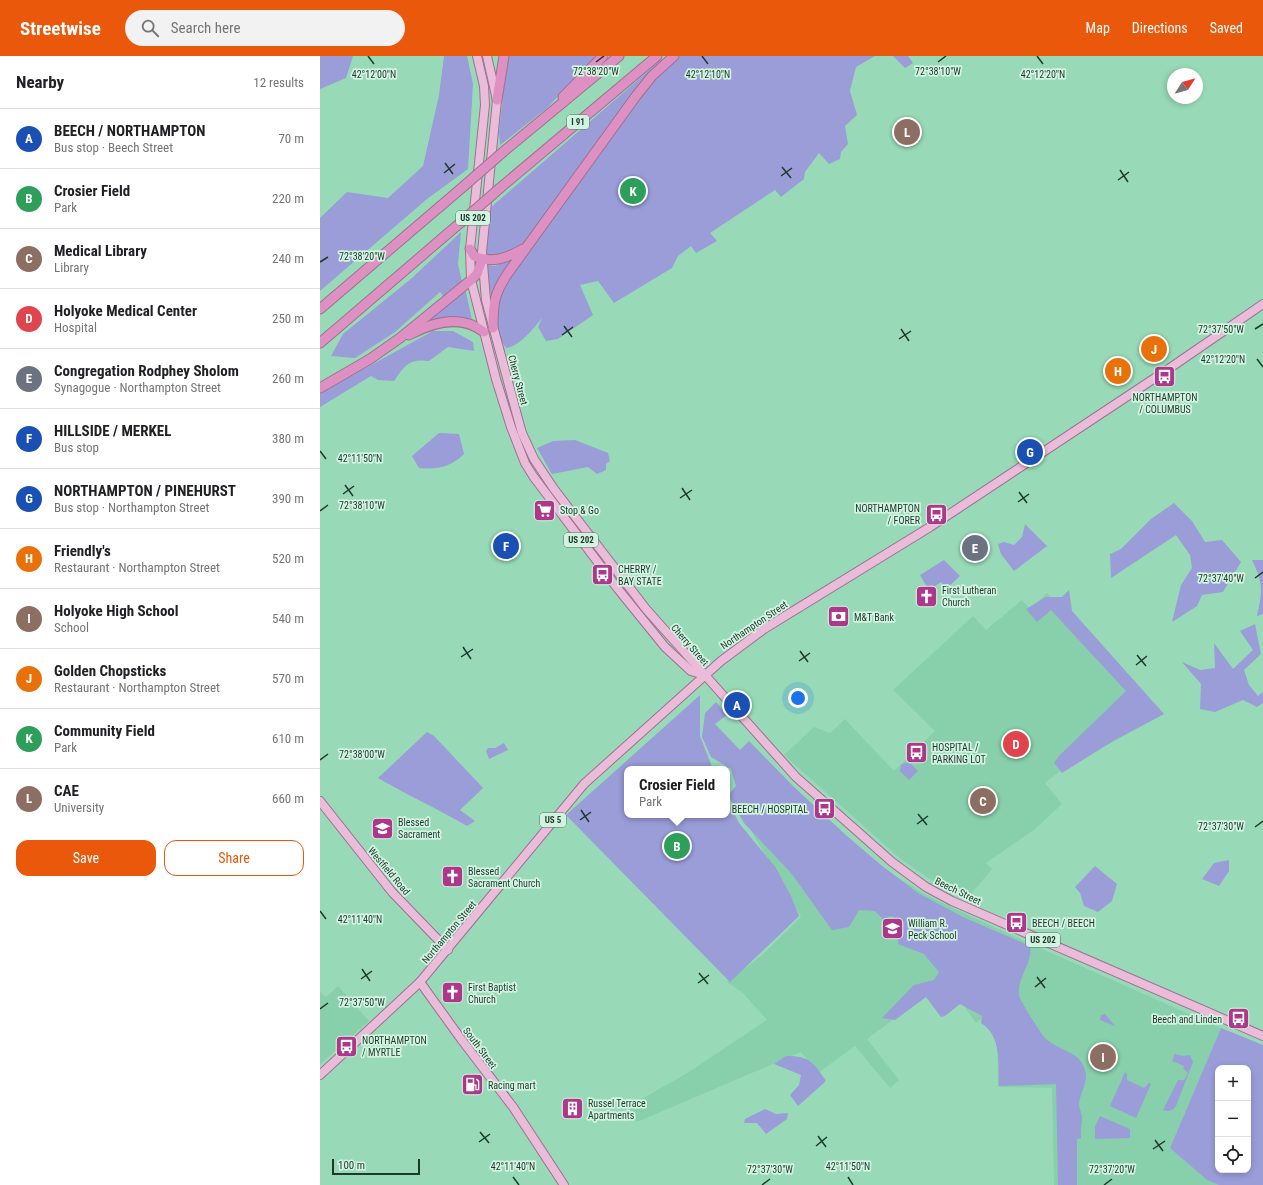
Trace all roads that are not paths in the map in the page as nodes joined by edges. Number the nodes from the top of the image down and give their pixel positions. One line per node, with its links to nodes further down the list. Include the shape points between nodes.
1 (477, 56): 11 (main road, Cherry Street / US 202, via 484,86 485,106)
2 (487, 56): 8 (main road, Cherry Street / US 202)
3 (504, 56): 8 (highway)
4 (603, 56): 9 (highway)
5 (619, 56): 9 (highway, I 91)
6 (657, 56): 19 (highway, I 91, bridge)
7 (674, 56): 10 (highway, via 652,76 636,96)
8 (497, 100): 12 (main road, Cherry Street / US 202)
9 (526, 134): 15 (highway, I 91, bridge)
10 (526, 247): 12 (highway, via 506,257); 16 (highway, via 498,290 493,303)
11 (470, 249): 12 (highway, via 474,256); 13 (main road, Cherry Street / US 202)
12 (482, 260): 13 (highway, via 477,274); 16 (main road, Cherry Street / US 202, via 486,300)
13 (471, 280): 17 (main road, Cherry Street / US 202); 18 (highway)
14 (1263, 304): 21 (main road, Northampton Street / US 5, via 930,526 764,629)
15 (320, 309)
16 (493, 328): 21 (main road, Cherry Street / US 202, via 522,434 534,459 627,585)
17 (484, 332): 18 (highway, via 472,323 450,321); 21 (main road, Cherry Street / US 202, via 511,428 533,476 665,647 691,671)
18 (400, 338): 20 (highway)
19 (320, 343)
20 (320, 388)
21 (704, 675): 23 (main road, Northampton Street / US 5, via 584,784); 25 (main road, Beech Street / US 202, via 796,777 892,862 926,887 959,904)
22 (320, 801): 23 (main road, Westfield Road, via 392,892)
23 (448, 950): 24 (main road, Northampton Street / US 5)
24 (420, 982): 26 (main road, Northampton Street / US 5); 27 (main road, South Street, via 516,1112)
25 (1263, 1036)
26 (320, 1075)
27 (564, 1185)

